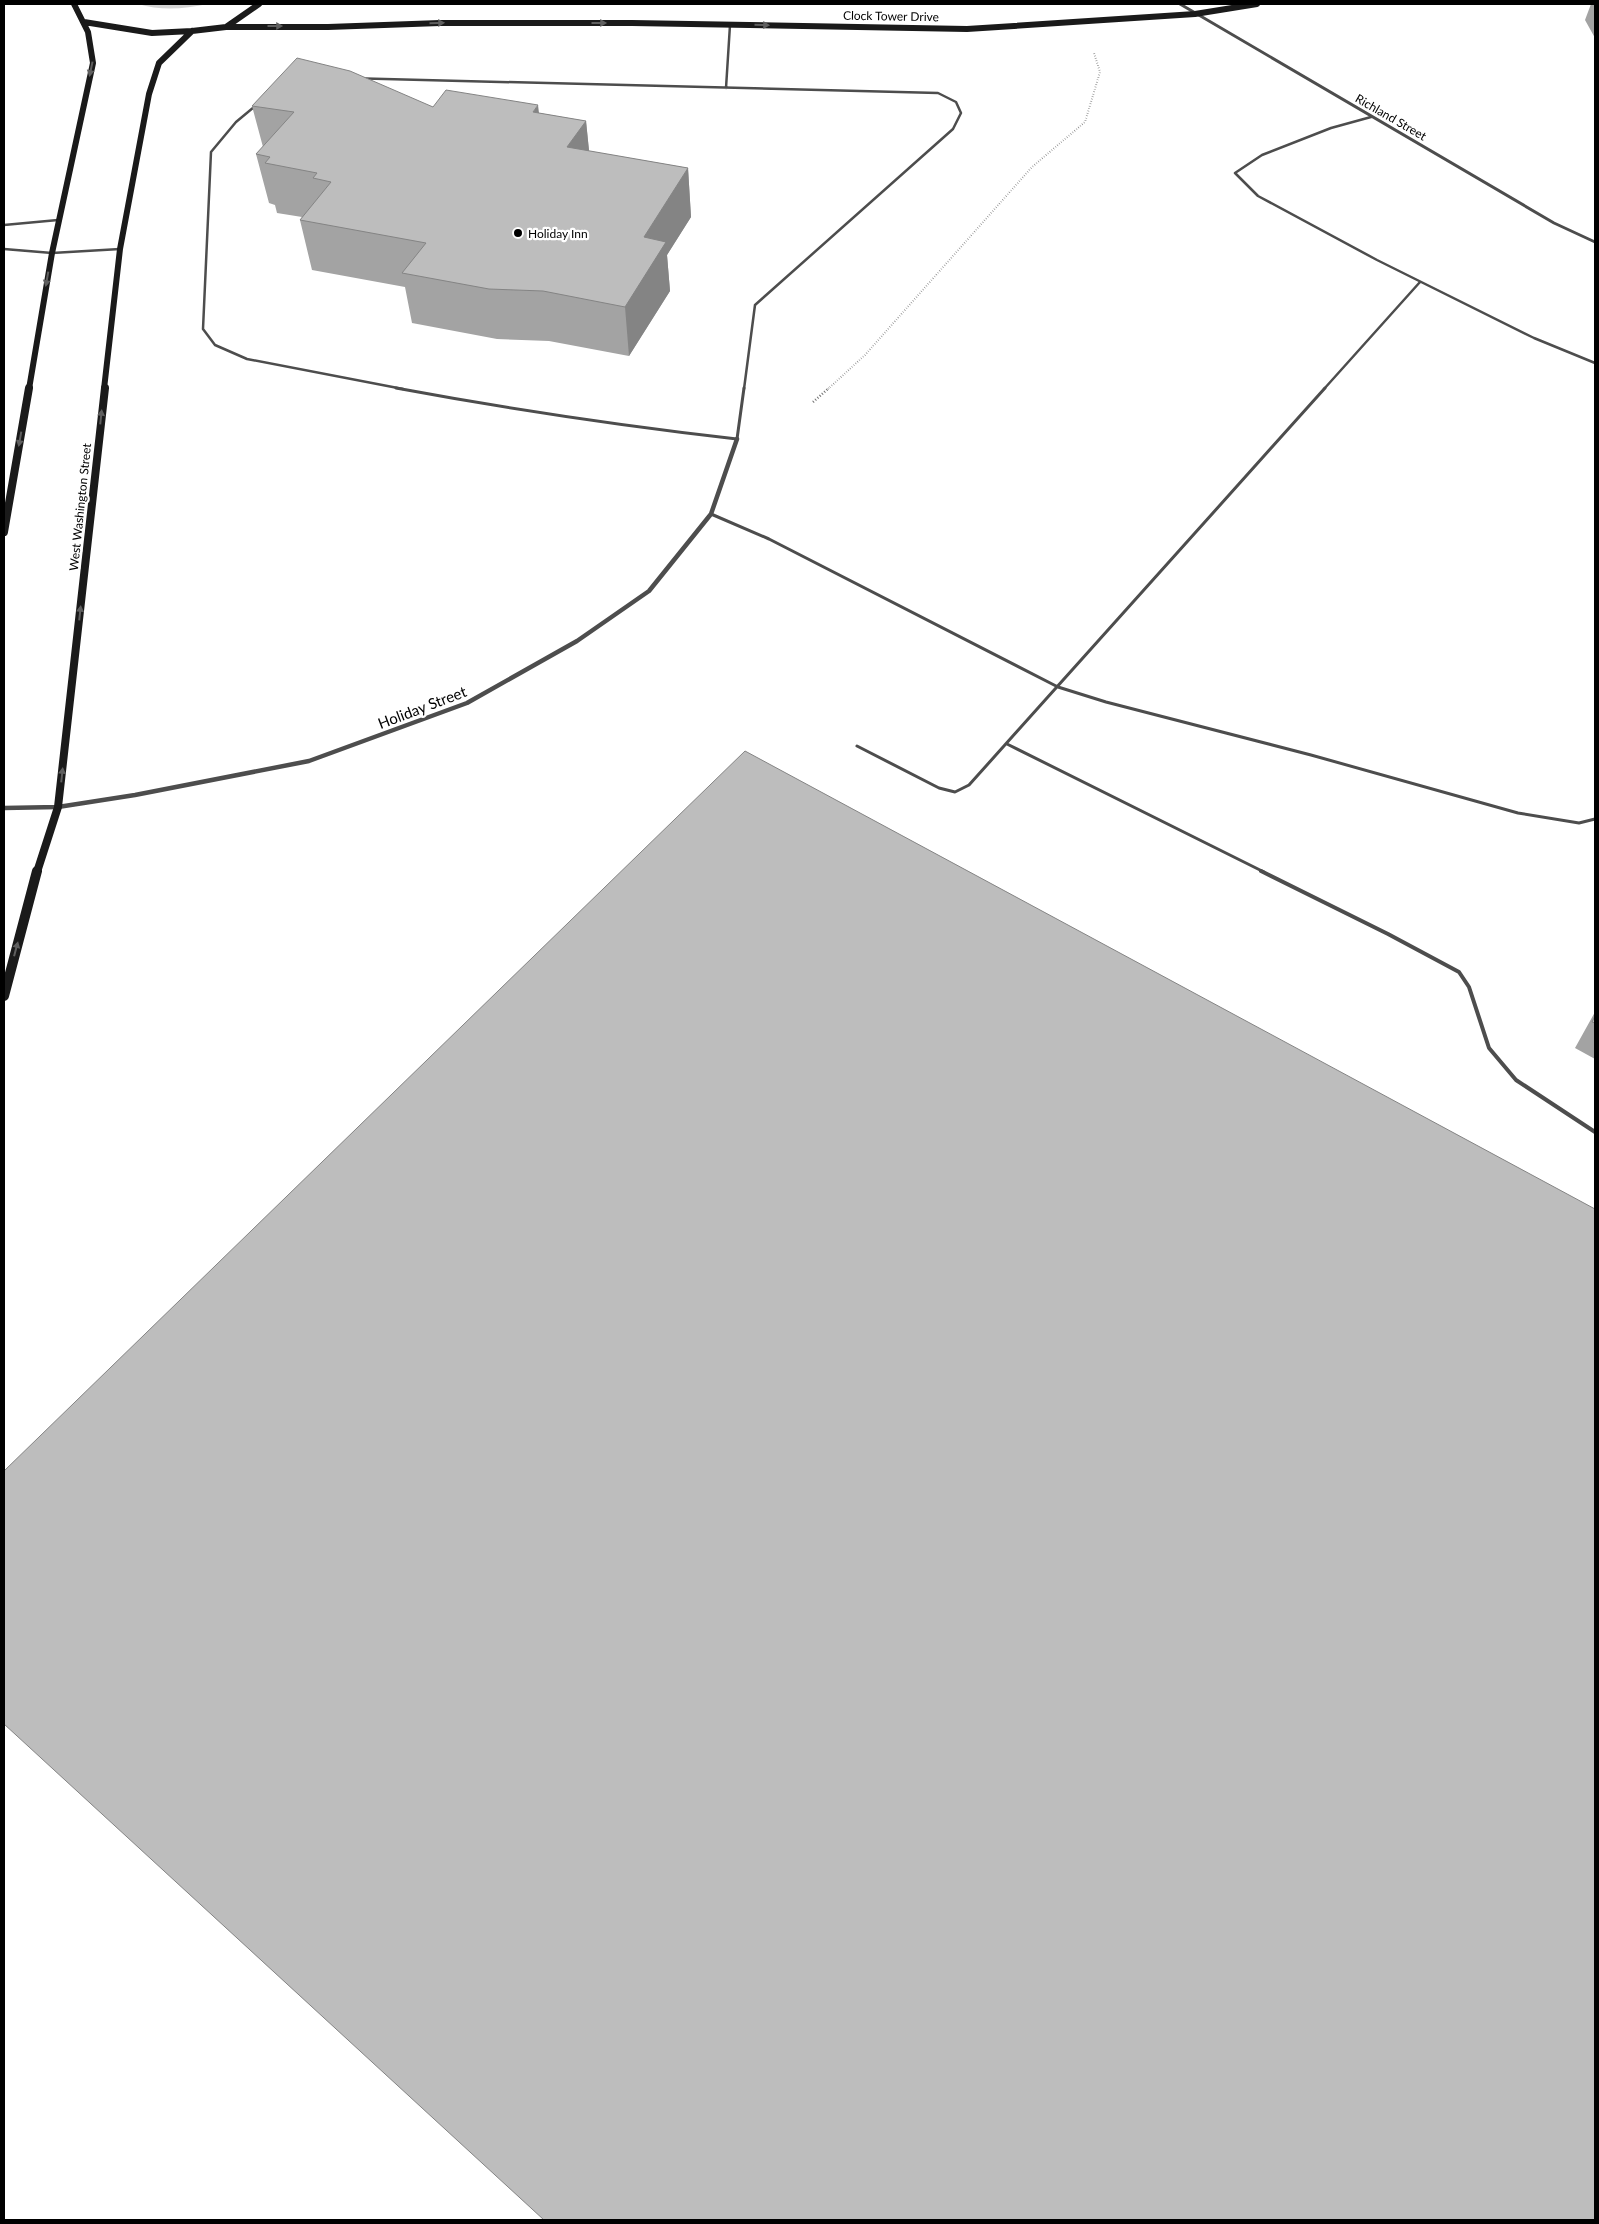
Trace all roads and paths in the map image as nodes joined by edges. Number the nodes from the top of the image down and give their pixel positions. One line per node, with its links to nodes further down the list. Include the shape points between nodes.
1 (74, 4): 6 (main road)
2 (259, 4): 8 (main road)
3 (1180, 4): 5 (street, Richland Street)
4 (1257, 4): 5 (main road, Clock Tower Drive)
5 (1195, 14): 7 (main road, Clock Tower Drive, one-way to 5, via 967,29); 12 (street, Richland Street)
6 (84, 22): 9 (main road, Clock Tower Drive, via 152,33); 13 (main road, one-way to 13, via 92,40 93,63)
7 (730, 25): 8 (main road, Clock Tower Drive, one-way to 7, via 440,23); 11 (lane)
8 (226, 26): 9 (main road, Clock Tower Drive)
9 (192, 31): 17 (main road, West Washington Street, via 159,63 151,88)
10 (1093, 50): 21 (path, via 1100,72 1085,122 1032,167 865,355)
11 (726, 88): 22 (lane, via 938,94 956,102 961,113 953,129 755,305); 22 (lane, via 346,78 298,84 266,97 236,122 211,152 203,329 216,345 247,359 487,405)
12 (1371, 117): 15 (street, Richland Street, via 1554,223); 19 (lane, via 1331,128 1262,155 1235,174 1258,196)
13 (58, 220): 14 (lane); 18 (main road)
14 (4, 225)
15 (1595, 242)
16 (4, 249): 18 (lane)
17 (120, 249): 18 (lane); 28 (main road, West Washington Street, one-way to 17)
18 (52, 253): 24 (main road, one-way to 24)
19 (1420, 282): 20 (lane, via 1534,338); 25 (lane)
20 (1595, 363)
21 (814, 402)
22 (737, 440): 23 (street, Holiday Street)
23 (711, 514): 25 (lane, via 769,539); 28 (street, Holiday Street, via 649,590 576,641 467,703 309,761 162,791)
24 (4, 532)
25 (1058, 687): 26 (lane); 30 (lane, via 1518,813 1578,823)
26 (1007, 744): 27 (lane, via 969,785 956,792 938,788); 32 (lane, via 1459,972 1482,1019 1489,1048 1516,1080)
27 (857, 746)
28 (58, 807): 29 (street, Holiday Street); 31 (main road, West Washington Street, one-way to 28, via 36,874)
29 (4, 808)
30 (1595, 820)
31 (4, 996)
32 (1595, 1132)

